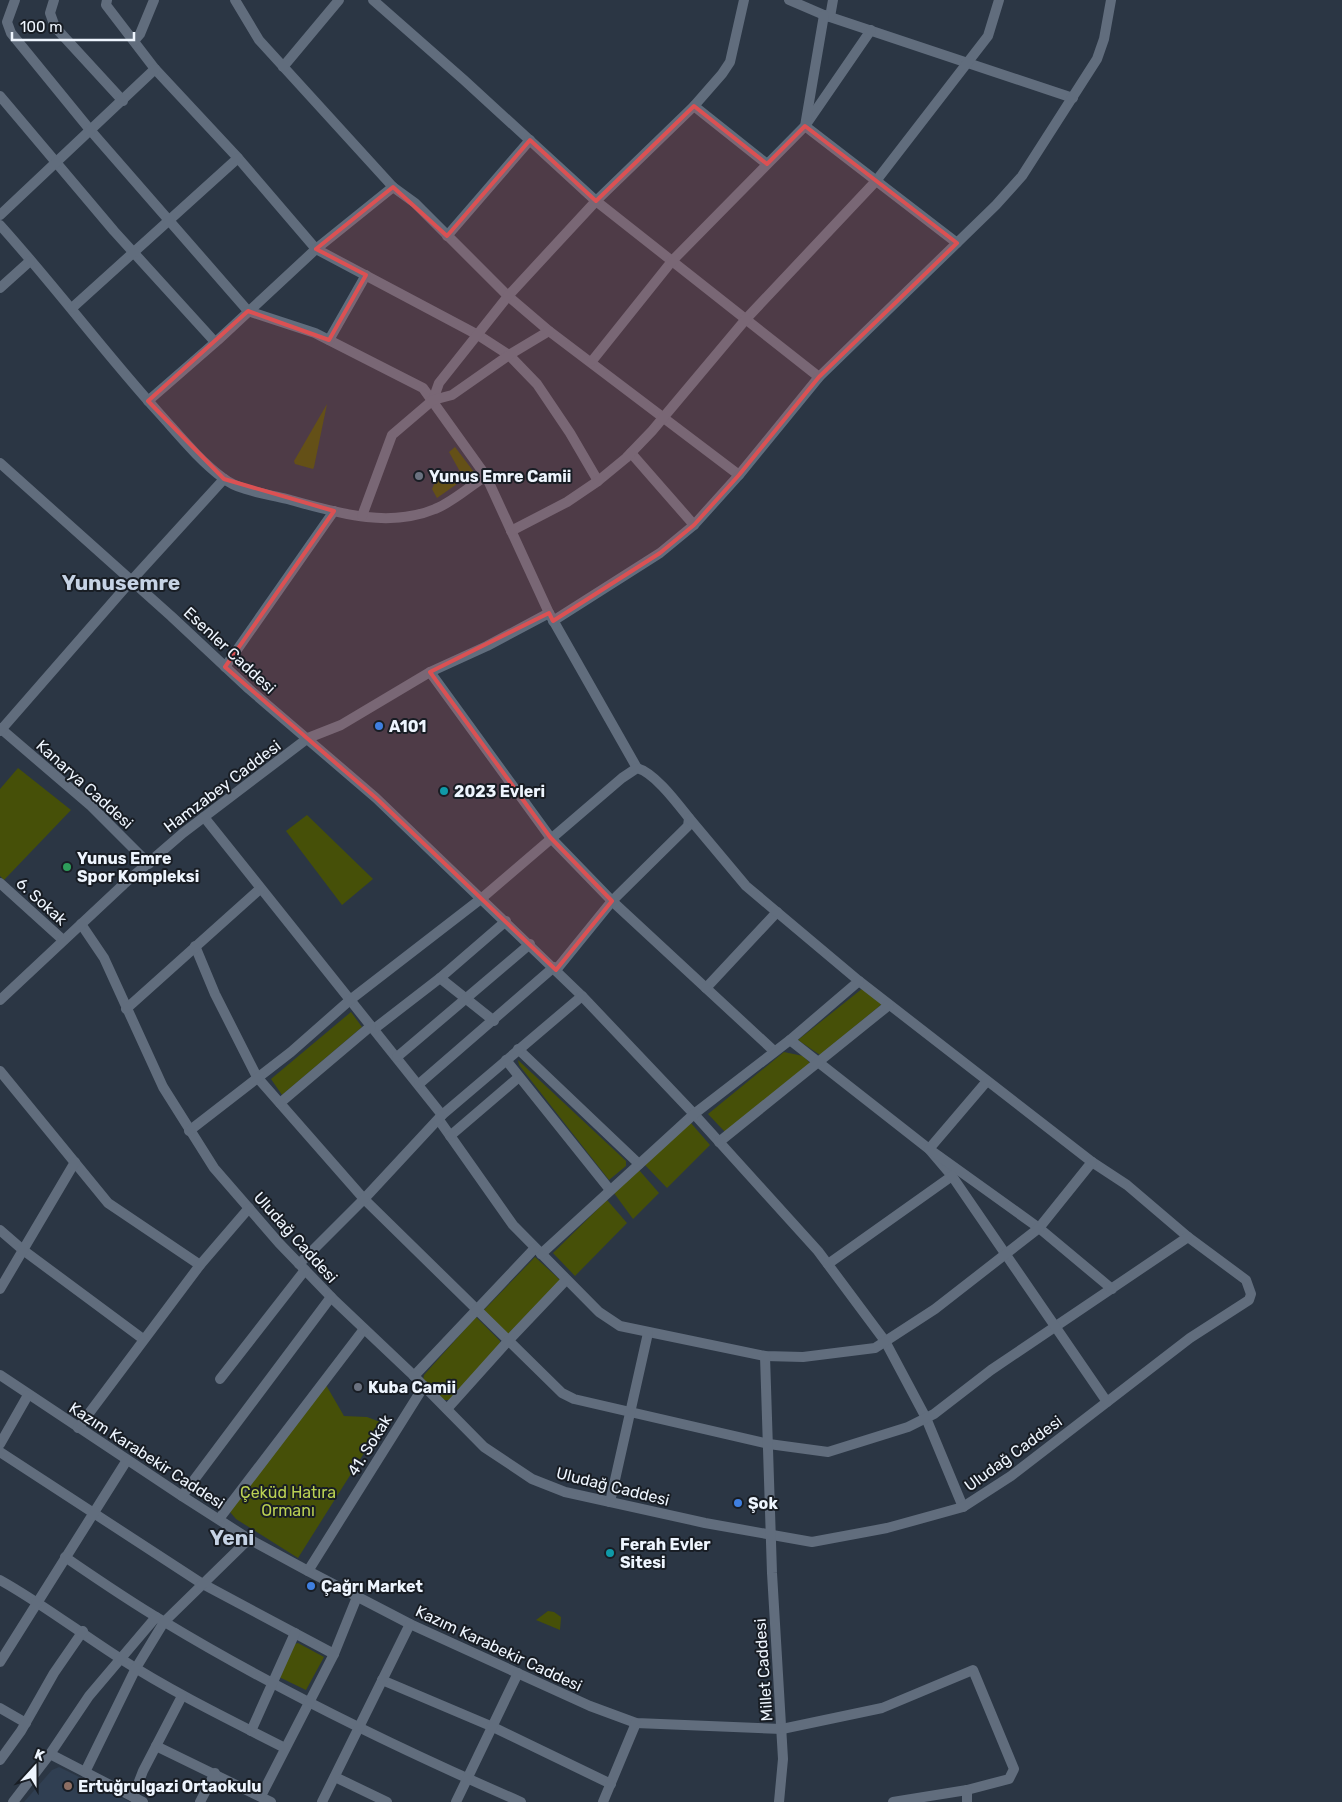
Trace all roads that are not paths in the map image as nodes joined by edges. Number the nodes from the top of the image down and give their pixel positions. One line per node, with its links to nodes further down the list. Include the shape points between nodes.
1 (15, 0): 14 (street)
2 (54, 0): 22 (street, via 50,13 55,27)
3 (106, 0): 16 (street, via 106,5)
4 (154, 0): 16 (street)
5 (235, 0): 18 (street, via 259,40)
6 (339, 0): 18 (street)
7 (372, 0): 26 (street)
8 (744, 0): 23 (street, via 730,62)
9 (789, 0): 13 (street)
10 (833, 0): 13 (street)
11 (999, 0): 17 (street, via 988,36)
12 (1111, 0): 21 (street, Hamzabey Caddesi, via 1104,39 1096,59)
13 (827, 16): 15 (street); 24 (street)
14 (3, 25): 25 (street)
15 (871, 30): 17 (street); 24 (street)
16 (134, 41): 19 (street)
17 (967, 62): 21 (street); 30 (street)
18 (284, 67): 31 (street)
19 (155, 69): 22 (street); 27 (street)
20 (0, 96): 28 (street)
21 (1072, 98): 37 (street, Hamzabey Caddesi, via 1022,176)
22 (122, 101): 25 (street)
23 (694, 106): 29 (street); 32 (street)
24 (805, 126): 29 (street); 30 (street)
25 (91, 131): 28 (street); 34 (street)
26 (530, 140): 32 (street); 36 (street)
27 (238, 158): 34 (street); 38 (street)
28 (57, 164): 33 (street); 39 (street)
29 (767, 164): 41 (street)
30 (876, 181): 37 (street); 47 (street)
31 (393, 187): 36 (street); 38 (street)
32 (596, 201): 41 (street); 44 (street)
33 (0, 215)
34 (170, 220): 39 (street); 46 (street)
35 (0, 225): 40 (street)
36 (447, 236): 44 (street)
37 (957, 243): 54 (street, Hamzabey Caddesi)
38 (316, 249): 42 (street); 46 (street)
39 (134, 254): 45 (street); 51 (street)
40 (30, 261): 43 (street); 45 (street)
41 (672, 261): 47 (street); 53 (street)
42 (366, 275): 49 (street); 50 (street)
43 (0, 288)
44 (508, 296): 48 (street); 49 (street)
45 (72, 308): 56 (street)
46 (248, 311): 50 (street); 51 (street)
47 (746, 319): 54 (street); 57 (street)
48 (550, 330): 52 (street); 53 (street)
49 (478, 335): 52 (street); 55 (street, via 439,383)
50 (329, 340): 55 (street, via 423,388)
51 (215, 342): 56 (street)
52 (509, 355): 55 (street, via 452,395); 63 (street, via 537,384)
53 (592, 361): 57 (street)
54 (819, 377): 60 (street, Hamzabey Caddesi)
55 (433, 400): 61 (street); 65 (street, via 392,434)
56 (148, 401): 62 (street)
57 (664, 417): 58 (street); 60 (street)
58 (631, 453): 63 (street); 66 (street)
59 (0, 463): 68 (street, Esenler Caddesi)
60 (739, 475): 66 (street, Hamzabey Caddesi)
61 (486, 476): 65 (street, via 436,509 386,520); 67 (street)
62 (224, 479): 64 (street, via 248,489); 68 (street)
63 (598, 481): 67 (street, via 567,502)
64 (334, 511): 65 (street); 70 (street)
65 (362, 516)
66 (694, 524): 69 (street, Hamzabey Caddesi, via 660,553)
67 (511, 531): 69 (street)
68 (131, 581): 70 (street, Esenler Caddesi); 72 (street)
69 (551, 617): 71 (street, Hamzabey Caddesi); 74 (street)
70 (225, 667): 73 (street, Esenler Caddesi)
71 (430, 672): 73 (street, Hamzabey Caddesi, via 341,725); 77 (street)
72 (0, 729): 78 (street, Kanarya Caddesi, via 92,806)
73 (308, 738): 75 (street, Hamzabey Caddesi); 81 (street, Esenler Caddesi)
74 (637, 768): 76 (street, via 645,770); 77 (street)
75 (204, 817): 78 (street, Hamzabey Caddesi); 80 (street)
76 (689, 818): 82 (street, via 688,826); 83 (street, via 746,886)
77 (550, 837): 81 (street); 82 (street)
78 (149, 864): 85 (street, Hamzabey Caddesi)
79 (0, 883): 86 (street, 6. Sokak)
80 (260, 889): 88 (street); 96 (street)
81 (482, 898): 84 (street, Esenler Caddesi); 96 (street)
82 (612, 900): 89 (street); 92 (street)
83 (777, 912): 91 (street); 92 (street)
84 (506, 921): 87 (street, Esenler Caddesi); 90 (street)
85 (81, 924): 86 (street, Hamzabey Caddesi); 98 (street, Uludağ Caddesi, via 104,958)
86 (63, 940): 95 (street, Hamzabey Caddesi)
87 (530, 944): 89 (street, Esenler Caddesi); 94 (street)
88 (195, 946): 98 (street); 109 (street)
89 (555, 969): 93 (street, Esenler Caddesi); 99 (street)
90 (440, 978): 94 (street); 100 (street)
91 (859, 981): 97 (street); 101 (street)
92 (706, 988): 103 (street)
93 (582, 996): 102 (street); 113 (street, Esenler Caddesi)
94 (467, 999): 99 (street); 104 (street)
95 (0, 1000)
96 (350, 1000): 100 (street); 109 (street)
97 (889, 1005): 106 (street); 110 (street)
98 (126, 1008): 115 (street, Uludağ Caddesi, via 163,1087)
99 (494, 1021): 111 (street)
100 (373, 1028): 104 (street); 112 (street)
101 (790, 1040): 103 (street); 106 (street)
102 (518, 1050): 105 (street); 121 (street)
103 (774, 1051): 113 (street)
104 (397, 1057): 111 (street)
105 (506, 1060): 108 (street); 114 (street)
106 (818, 1063): 117 (street); 118 (street)
107 (0, 1071): 119 (street)
108 (519, 1076): 116 (street); 123 (street)
109 (257, 1077): 112 (street); 115 (street)
110 (987, 1081): 118 (street); 120 (street)
111 (419, 1084): 114 (street)
112 (280, 1103): 124 (street)
113 (694, 1114): 117 (street, Esenler Caddesi); 121 (street)
114 (441, 1117): 116 (street); 124 (street)
115 (189, 1131): 125 (street, Uludağ Caddesi, via 214,1168)
116 (450, 1136): 130 (street, via 513,1225)
117 (719, 1142): 132 (street, Esenler Caddesi)
118 (929, 1149): 122 (street); 126 (street)
119 (75, 1162): 129 (street); 133 (street, via 108,1203)
120 (1092, 1162): 126 (street); 128 (street, via 1127,1185)
121 (639, 1164): 123 (street)
122 (952, 1176): 131 (street); 132 (street)
123 (610, 1190): 130 (street)
124 (364, 1198): 134 (street); 139 (street)
125 (249, 1208): 133 (street); 134 (street, Uludağ Caddesi)
126 (1038, 1228): 131 (street); 137 (street)
127 (0, 1230): 129 (street)
128 (1188, 1237): 137 (street); 152 (street, Uludağ Caddesi, via 1246,1280 1251,1289 1249,1300 1190,1338)
129 (23, 1250): 136 (street); 143 (street)
130 (538, 1251): 135 (street); 139 (street)
131 (1006, 1254): 140 (street); 145 (street, via 935,1309)
132 (828, 1264): 145 (street, Esenler Caddesi)
133 (200, 1265): 143 (street)
134 (302, 1267): 138 (street, Uludağ Caddesi); 149 (street)
135 (566, 1280): 142 (street, via 586,1301 620,1326); 144 (street)
136 (0, 1289)
137 (1112, 1289): 140 (street)
138 (331, 1297): 141 (street, Uludağ Caddesi); 161 (street)
139 (476, 1309): 144 (street); 148 (street)
140 (1055, 1326): 152 (street); 155 (street)
141 (364, 1329): 148 (street, Uludağ Caddesi); 165 (street)
142 (648, 1333): 146 (street); 154 (street)
143 (144, 1340): 156 (street)
144 (508, 1341): 153 (street); 154 (street, via 562,1393)
145 (885, 1341): 146 (street, via 875,1348 803,1357); 155 (street, Esenler Caddesi)
146 (765, 1356): 158 (street, Millet Caddesi)
147 (0, 1375): 151 (street, Kazım Karabekir Caddesi)
148 (414, 1376): 150 (street, Uludağ Caddesi)
149 (220, 1379)
150 (424, 1386): 153 (street, Uludağ Caddesi); 169 (street, 41. Sokak)
151 (28, 1395): 156 (street, Kazım Karabekir Caddesi); 157 (street)
152 (1107, 1402): 163 (street, Uludağ Caddesi, via 1011,1476)
153 (447, 1409): 162 (street, Uludağ Caddesi, via 484,1447 532,1479 565,1492)
154 (629, 1412): 158 (street); 162 (street)
155 (926, 1418): 158 (street, via 908,1427 828,1452); 163 (street, Esenler Caddesi)
156 (78, 1428): 160 (street, Kazım Karabekir Caddesi)
157 (0, 1444)
158 (769, 1444): 166 (street, Millet Caddesi)
159 (0, 1452): 164 (street)
160 (126, 1460): 161 (street, Kazım Karabekir Caddesi); 164 (street)
161 (182, 1496): 165 (street, Kazım Karabekir Caddesi)
162 (610, 1502): 166 (street, Uludağ Caddesi)
163 (963, 1507): 166 (street, Uludağ Caddesi, via 887,1528 812,1542)
164 (94, 1512): 168 (street); 171 (street)
165 (219, 1520): 167 (street, Kazım Karabekir Caddesi)
166 (772, 1536): 192 (street, Millet Caddesi)
167 (249, 1539): 169 (street, Kazım Karabekir Caddesi); 171 (street)
168 (64, 1557): 173 (street); 174 (street)
169 (308, 1571): 172 (street, Kazım Karabekir Caddesi)
170 (0, 1580): 173 (street)
171 (201, 1583): 174 (street); 177 (street)
172 (357, 1597): 175 (street, Kazım Karabekir Caddesi); 178 (street)
173 (37, 1601): 176 (street); 179 (street)
174 (160, 1619): 180 (street); 181 (street); 184 (street)
175 (410, 1624): 182 (street, Kazım Karabekir Caddesi); 183 (street)
176 (83, 1632): 180 (street); 188 (street, via 54,1673)
177 (295, 1633): 178 (street); 184 (street)
178 (334, 1654): 186 (street)
179 (2, 1656)
180 (120, 1658): 181 (street); 196 (street)
181 (136, 1668): 185 (street); 198 (street)
182 (518, 1673): 189 (street, Kazım Karabekir Caddesi); 191 (street)
183 (382, 1680): 190 (street); 191 (street)
184 (272, 1682): 186 (street); 193 (street)
185 (182, 1696): 193 (street); 194 (street)
186 (309, 1700): 190 (street); 195 (street)
187 (0, 1708): 188 (street)
188 (26, 1723): 197 (street)
189 (636, 1723): 192 (street, Kazım Karabekir Caddesi); 202 (street)
190 (359, 1726): 200 (street); 201 (street)
191 (493, 1727): 201 (street); 202 (street)
192 (782, 1729): 203 (street, Kazım Karabekir Caddesi, via 882,1708 973,1670 1014,1769 1009,1779); 214 (street, Millet Caddesi, via 783,1759)
193 (251, 1731): 195 (street)
194 (156, 1746): 199 (street); 205 (street)
195 (285, 1748): 204 (street)
196 (50, 1754): 198 (street); 207 (street)
197 (0, 1760)
198 (85, 1772): 205 (street)
199 (215, 1773): 204 (street); 208 (street)
200 (335, 1777): 206 (street); 210 (street)
201 (467, 1778): 211 (street); 212 (street)
202 (611, 1784): 213 (street)
203 (967, 1790): 215 (street); 216 (street)
204 (261, 1796): 209 (street)
205 (140, 1801)
206 (384, 1801)
207 (13, 1802)
208 (200, 1802)
209 (271, 1802)
210 (322, 1802)
211 (456, 1802)
212 (521, 1802)
213 (603, 1802)
214 (778, 1802)
215 (893, 1802)
216 (967, 1802)

